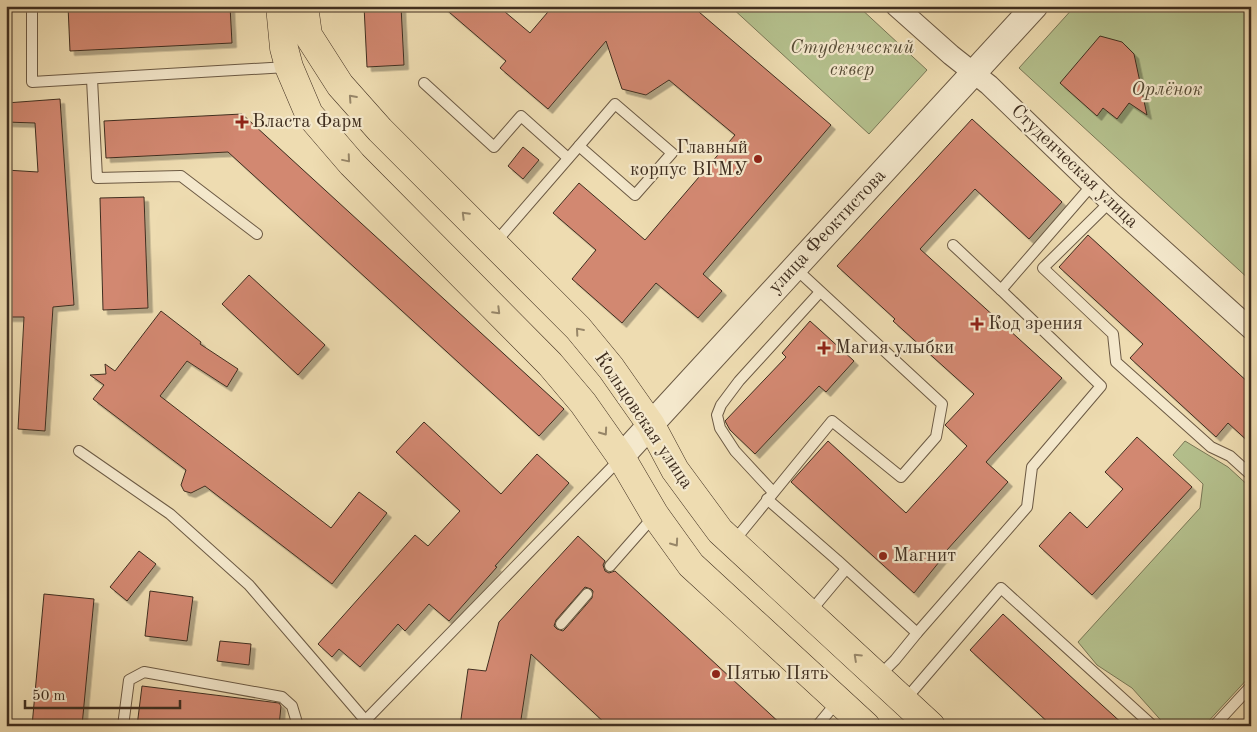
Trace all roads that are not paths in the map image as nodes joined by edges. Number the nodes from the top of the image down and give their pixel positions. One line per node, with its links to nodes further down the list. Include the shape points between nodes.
1 (32, 6): 8 (lane, via 32,82)
2 (280, 6): 6 (main road, Кольцовская улица)
3 (304, 6): 15 (main road, Кольцовская улица, one-way to 3, via 380,130 340,85 308,35)
4 (896, 6): 7 (street, Студенческая улица)
5 (1035, 6): 7 (street, улица Феоктистова)
6 (289, 67): 8 (lane); 23 (main road, Кольцовская улица, one-way to 23, via 309,114 352,164 550,364)
7 (973, 74): 12 (street, Студенческая улица); 17 (street, улица Феоктистова)
8 (92, 79): 14 (lane, via 97,178 181,176)
9 (424, 83): 11 (lane, via 494,147 521,116)
10 (579, 146): 10 (lane, via 615,104 672,153 635,195); 11 (lane)
11 (568, 158): 15 (lane)
12 (1092, 185): 13 (street, Студенческая улица); 18 (lane)
13 (1110, 202): 20 (street, Студенческая улица); 24 (lane, via 1043,268 1113,334 1116,362 1211,447 1230,456)
14 (257, 234)
15 (494, 244): 21 (main road, Кольцовская улица, one-way to 15, via 578,328)
16 (954, 245): 18 (lane)
17 (795, 268): 19 (lane); 21 (street, улица Феоктистова)
18 (1001, 290): 33 (lane, via 1101,386 1032,467 1027,507)
19 (820, 292): 25 (lane, via 739,381 717,415 720,428 735,451); 25 (lane, via 942,404 936,437 901,477 832,421)
20 (1251, 329)
21 (651, 425): 23 (street, улица Феоктистова); 27 (main road, Кольцовская улица, via 675,470 720,531)
22 (80, 451): 38 (lane, via 170,514 249,585)
23 (621, 457): 26 (main road, Кольцовская улица); 38 (lane)
24 (1251, 475)
25 (770, 496): 27 (lane); 29 (lane)
26 (655, 515): 28 (lane); 36 (main road, Кольцовская улица, one-way to 36, via 691,565)
27 (732, 542): 31 (main road, Кольцовская улица)
28 (610, 566)
29 (846, 568): 31 (lane); 33 (lane)
30 (587, 594): 32 (lane)
31 (809, 613): 34 (main road, Кольцовская улица, one-way to 31)
32 (561, 624)
33 (917, 633): 34 (lane)
34 (878, 677): 37 (main road, Кольцовская улица)
35 (1251, 686): 45 (lane)
36 (839, 700): 41 (lane); 42 (main road, Кольцовская улица)
37 (905, 701): 43 (main road, Кольцовская улица); 44 (lane, via 1001,588)
38 (363, 723)
39 (123, 726): 40 (lane, via 129,680 144,672 282,697 292,706)
40 (298, 726)
41 (817, 726)
42 (866, 726)
43 (931, 726)
44 (1153, 726)
45 (1214, 726)

